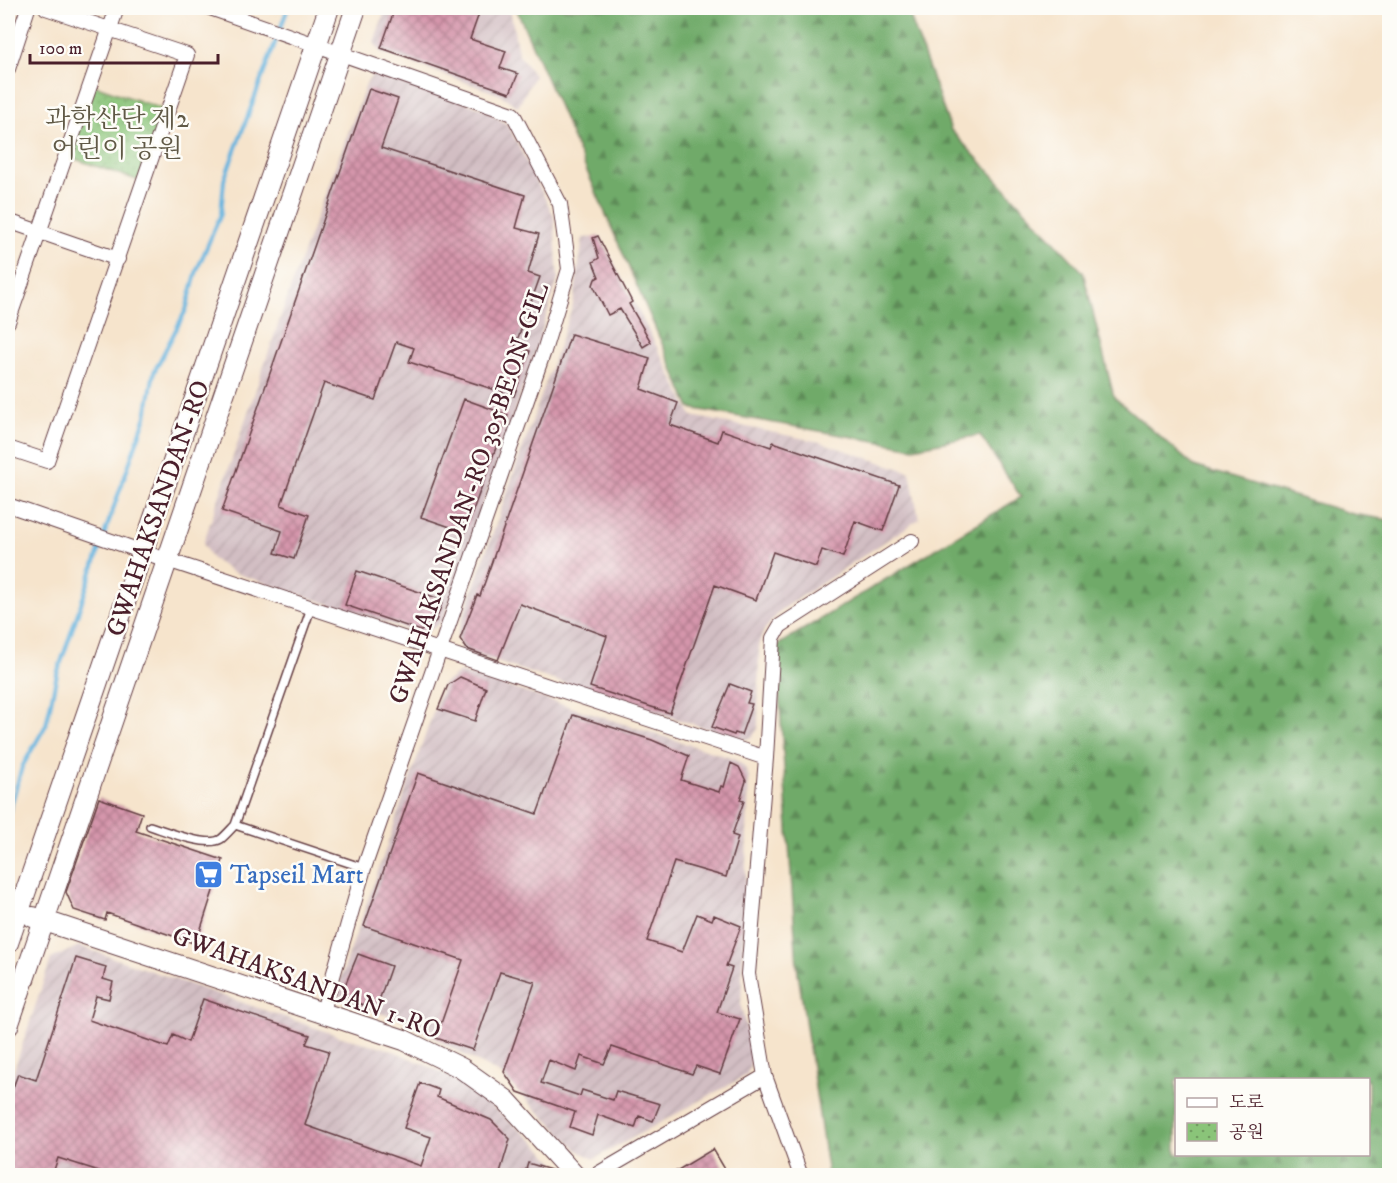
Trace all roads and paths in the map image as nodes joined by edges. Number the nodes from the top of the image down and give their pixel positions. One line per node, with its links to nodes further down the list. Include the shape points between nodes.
1 (28, 8): 9 (street)
2 (46, 8): 7 (street)
3 (117, 8): 7 (street)
4 (210, 8): 8 (street, GWAHAKSANDAN-RO 305BEON-GIL)
5 (329, 8): 8 (main road, GWAHAKSANDAN-RO)
6 (356, 8): 8 (main road, GWAHAKSANDAN-RO)
7 (110, 29): 11 (street); 12 (street, via 187,55)
8 (328, 48): 17 (main road, GWAHAKSANDAN-RO); 17 (main road, GWAHAKSANDAN-RO); 19 (street, GWAHAKSANDAN-RO 305BEON-GIL, via 513,114 560,204 568,269 544,351)
9 (8, 69)
10 (8, 221): 11 (street)
11 (39, 231): 12 (street); 13 (street)
12 (118, 259): 14 (street, via 47,461)
13 (8, 322)
14 (8, 448)
15 (8, 505): 17 (street)
16 (912, 541): 20 (street, via 780,626 773,638)
17 (155, 556): 18 (street); 24 (main road, GWAHAKSANDAN-RO); 25 (main road, GWAHAKSANDAN-RO)
18 (311, 608): 19 (street); 21 (lane)
19 (440, 651): 20 (street); 23 (street, GWAHAKSANDAN-RO 305BEON-GIL)
20 (766, 759): 29 (street, via 748,974)
21 (235, 825): 22 (lane, via 214,842); 23 (lane)
22 (150, 826)
23 (364, 868): 27 (street, GWAHAKSANDAN-RO 305BEON-GIL)
24 (13, 911): 25 (main road, GWAHAKSANDAN 1-RO); 26 (main road, GWAHAKSANDAN-RO)
25 (44, 920): 27 (main road, GWAHAKSANDAN 1-RO); 28 (main road, GWAHAKSANDAN-RO)
26 (8, 943)
27 (323, 1011): 30 (main road, GWAHAKSANDAN 1-RO, via 404,1040 461,1068 506,1100)
28 (8, 1026)
29 (765, 1076): 31 (street); 32 (street)
30 (575, 1176)
31 (594, 1176)
32 (801, 1176)

